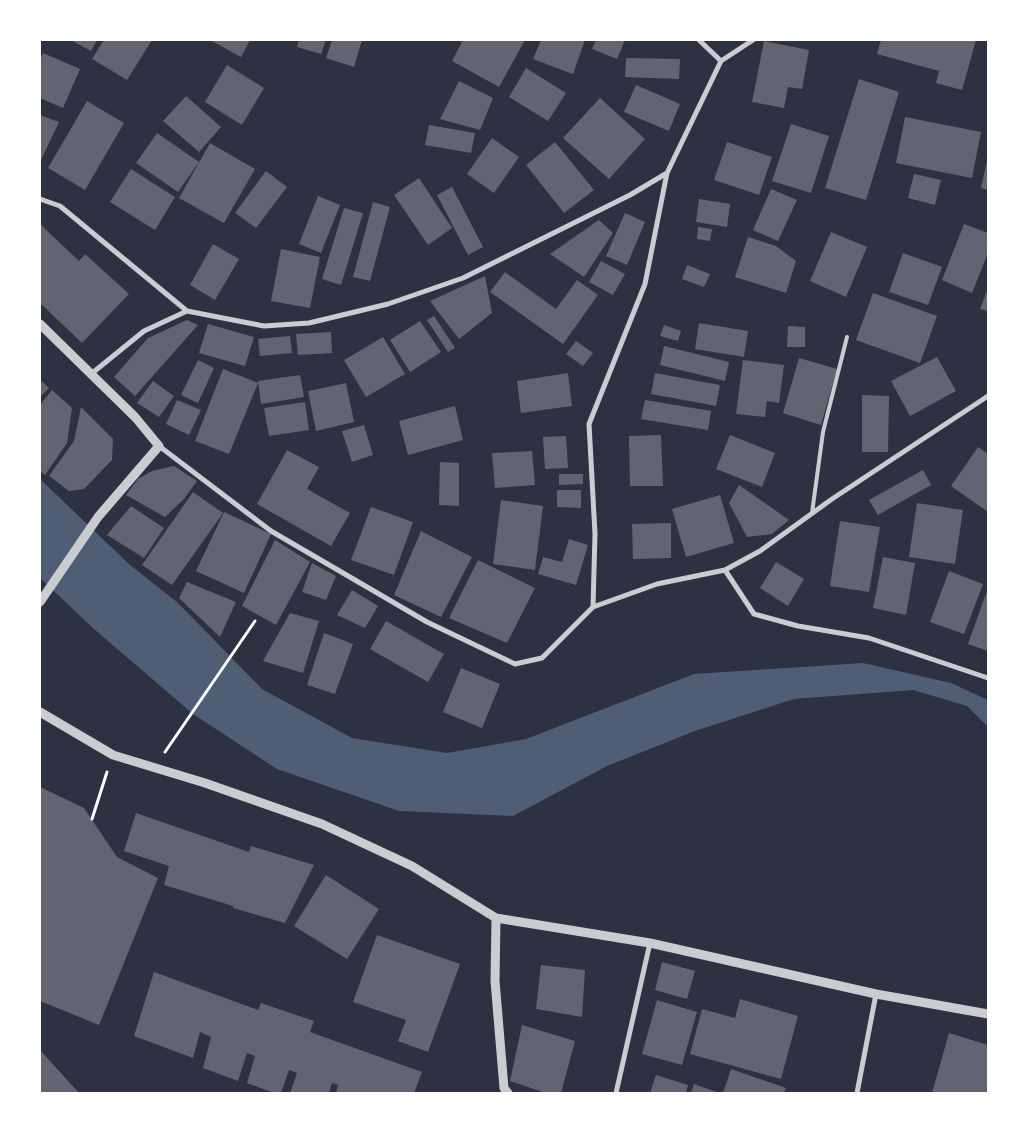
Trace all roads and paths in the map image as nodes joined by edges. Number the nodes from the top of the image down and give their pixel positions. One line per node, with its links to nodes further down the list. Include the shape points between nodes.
1 (699, 40): 3 (street)
2 (753, 40): 3 (street)
3 (721, 61): 4 (street)
4 (668, 173): 6 (street, via 630,196 464,278 388,304 309,323 264,326); 15 (street, via 645,284 589,424 595,534)
5 (40, 199): 6 (street, via 60,206)
6 (187, 311): 9 (street, via 144,331)
7 (40, 324): 9 (street)
8 (847, 337): 12 (lane, via 823,432)
9 (91, 374): 11 (street, via 136,417)
10 (988, 396): 12 (street)
11 (159, 446): 14 (street, via 98,516); 15 (street, via 271,531 426,622 514,664 542,658)
12 (812, 513): 13 (street)
13 (725, 570): 15 (street, via 657,584); 17 (street, via 754,614 798,626 869,638)
14 (40, 602)
15 (593, 607)
16 (255, 621): 19 (path)
17 (988, 678)
18 (40, 712): 20 (street)
19 (177, 734)
20 (113, 755): 21 (path); 22 (street, via 322,824 412,866)
21 (92, 819)
22 (496, 918): 23 (street); 26 (street, via 495,981 504,1088)
23 (650, 943): 24 (street); 27 (street)
24 (876, 994): 25 (street); 28 (street)
25 (988, 1014)
26 (508, 1093)
27 (616, 1093)
28 (857, 1093)

